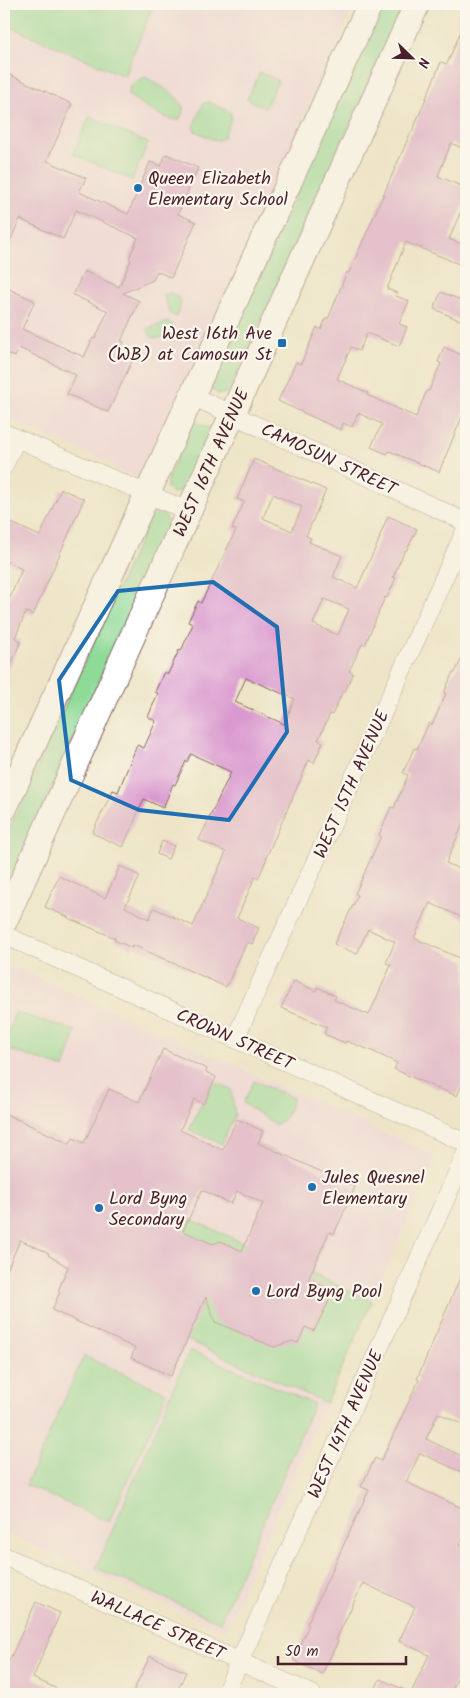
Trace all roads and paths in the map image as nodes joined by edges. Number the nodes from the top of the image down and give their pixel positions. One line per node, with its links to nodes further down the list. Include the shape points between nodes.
1 (370, 4): 3 (main road)
2 (417, 4): 4 (main road, WEST 16TH AVENUE)
3 (192, 396): 4 (street, CAMOSUN STREET); 7 (main road)
4 (233, 415): 8 (main road, WEST 16TH AVENUE); 9 (street, CAMOSUN STREET)
5 (10, 436): 6 (street); 7 (street)
6 (4, 466)
7 (147, 494): 8 (street); 11 (main road)
8 (188, 511): 12 (main road, WEST 16TH AVENUE)
9 (466, 522)
10 (466, 529): 14 (street, WEST 15TH AVENUE)
11 (4, 809)
12 (4, 922)
13 (4, 935): 14 (street, CROWN STREET)
14 (235, 1039): 15 (street, CROWN STREET)
15 (466, 1143)
16 (466, 1154): 18 (street, WEST 14TH AVENUE)
17 (4, 1556): 18 (street, WALLACE STREET)
18 (239, 1662): 19 (street, WEST 14TH AVENUE); 20 (street, WALLACE STREET)
19 (225, 1694)
20 (312, 1694)

